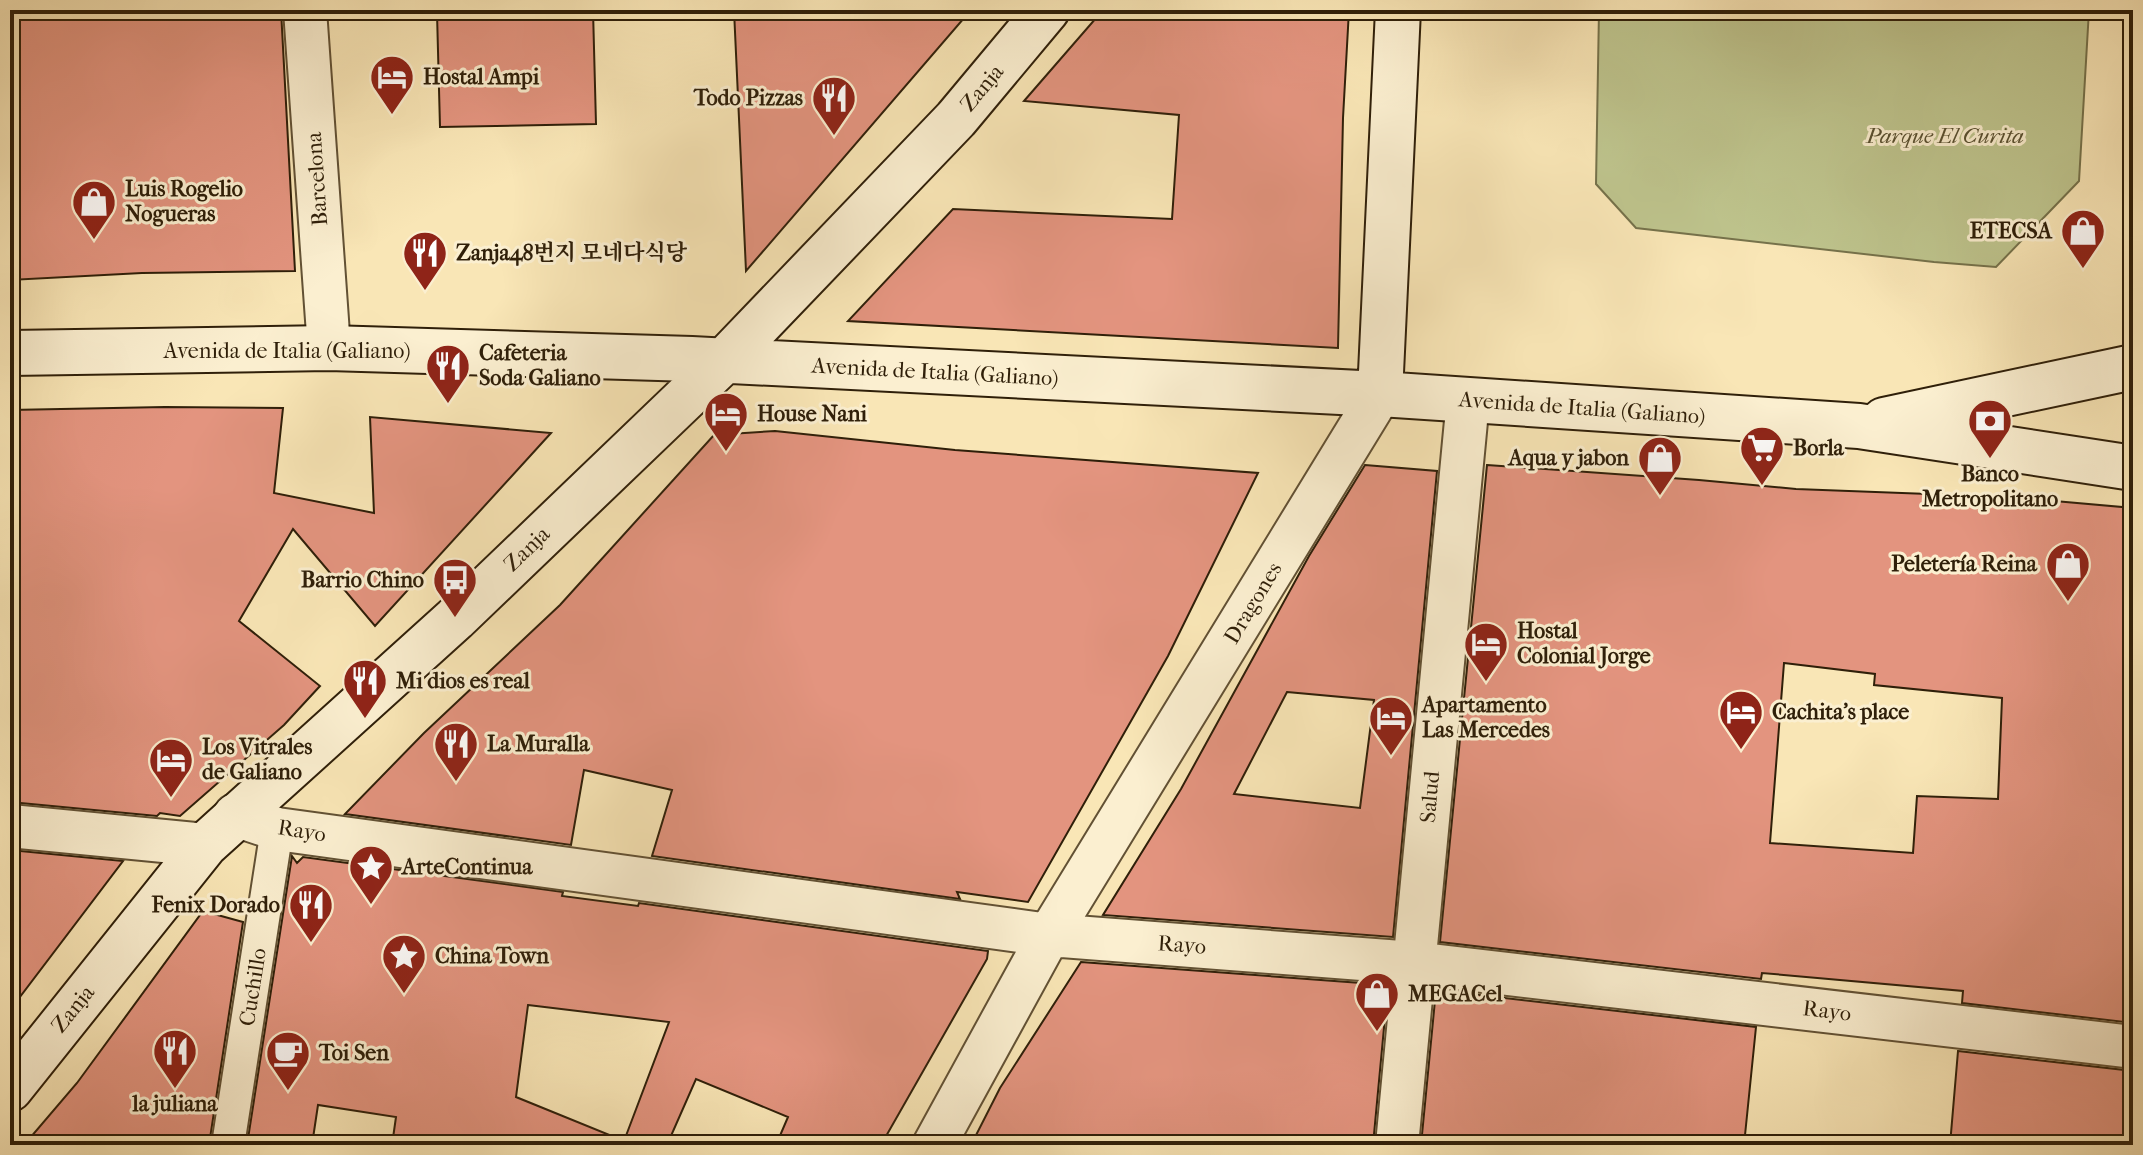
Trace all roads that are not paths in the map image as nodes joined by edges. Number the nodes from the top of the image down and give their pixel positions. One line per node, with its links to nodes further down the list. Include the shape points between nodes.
1 (305, 10): 4 (street, Barcelona)
2 (1047, 10): 6 (main road, Zanja, via 956,119)
3 (1398, 10): 8 (main road, Dragones)
4 (329, 348): 5 (main road, Avenida de Italia (Galiano)); 6 (main road, Avenida de Italia (Galiano))
5 (10, 353)
6 (723, 362): 8 (main road, Avenida de Italia (Galiano)); 14 (main road, Zanja, via 455,619)
7 (2133, 367): 10 (main road, Avenida de Italia (Galiano))
8 (1380, 394): 9 (main road, Avenida de Italia (Galiano)); 15 (street, Dragones)
9 (1468, 400): 10 (main road, Avenida de Italia (Galiano)); 16 (street, Salud)
10 (1859, 426): 11 (main road, Avenida de Italia (Galiano))
11 (2133, 468)
12 (10, 826): 14 (street, Rayo)
13 (277, 829): 14 (street, Rayo); 15 (street, Rayo); 19 (street, Cuchillo)
14 (220, 830): 18 (main road, Zanja)
15 (1049, 935): 16 (street, Rayo); 20 (street, Dragones)
16 (1414, 963): 17 (street, Rayo); 21 (street, Salud)
17 (2133, 1047)
18 (10, 1089)
19 (228, 1145)
20 (934, 1145)
21 (1397, 1145)

